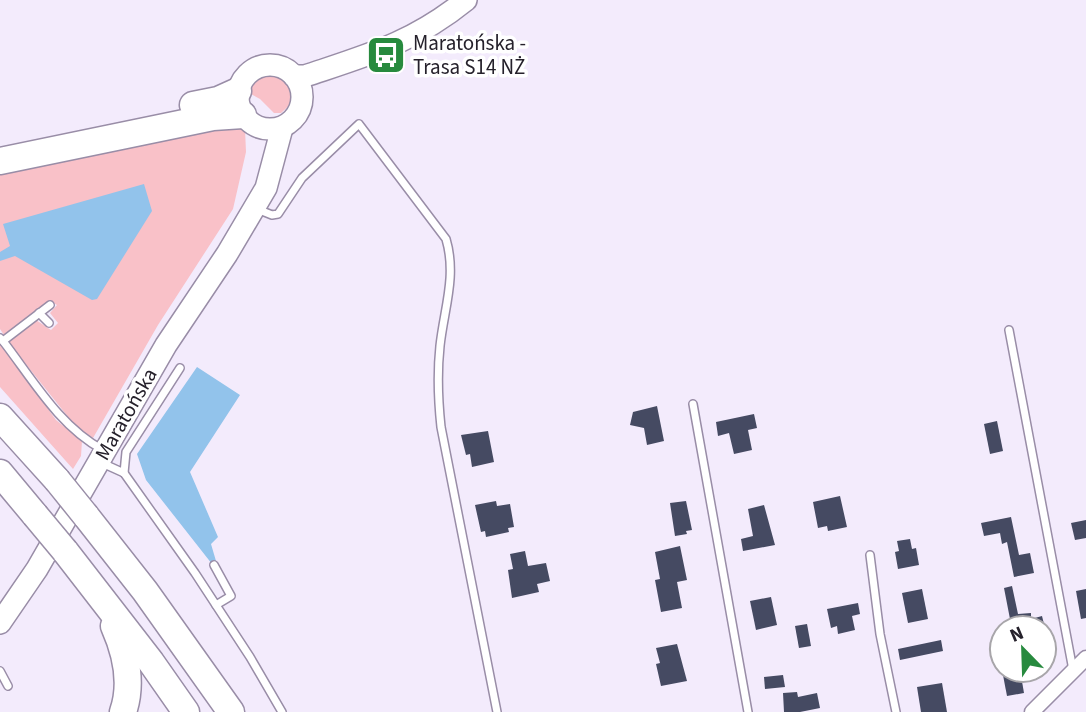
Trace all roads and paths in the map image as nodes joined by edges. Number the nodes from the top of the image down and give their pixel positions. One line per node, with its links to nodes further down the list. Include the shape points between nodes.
1 (466, 0): 2 (main road)
2 (401, 43): 3 (main road); 4 (main road)
3 (294, 76): 4 (main road); 5 (main road, via 278,66 257,67 242,81)
4 (302, 97): 6 (main road, via 298,114)
5 (246, 111): 6 (main road, via 265,130); 7 (highway, via 218,100); 8 (highway); 9 (main road, Maratońska, via 264,146)
6 (282, 128): 9 (main road, Maratońska, via 269,179)
7 (0, 144)
8 (0, 161)
9 (254, 207): 18 (main road, Maratońska); 34 (lane, via 278,214 302,178 359,124 446,239 451,285 437,390)
10 (50, 305): 11 (lane)
11 (40, 313): 12 (lane); 14 (lane)
12 (49, 323)
13 (1009, 330): 28 (lane)
14 (1, 339): 18 (lane, via 62,419)
15 (180, 368): 20 (lane, via 126,452)
16 (692, 404): 35 (lane)
17 (0, 416): 32 (highway, bridge, via 145,591)
18 (101, 456): 20 (lane); 25 (main road, Maratońska, via 37,569)
19 (0, 473): 23 (highway, bridge)
20 (124, 473): 24 (lane)
21 (870, 555): 36 (lane)
22 (214, 565): 24 (lane, via 231,596)
23 (102, 598): 30 (highway, via 123,645 128,683); 31 (highway)
24 (216, 605): 33 (lane)
25 (0, 623)
26 (1086, 658): 28 (street)
27 (0, 671): 29 (lane)
28 (1073, 671): 37 (street)
29 (8, 686)
30 (123, 712)
31 (186, 712)
32 (231, 712)
33 (282, 712)
34 (497, 712)
35 (748, 712)
36 (896, 712)
37 (1032, 712)

